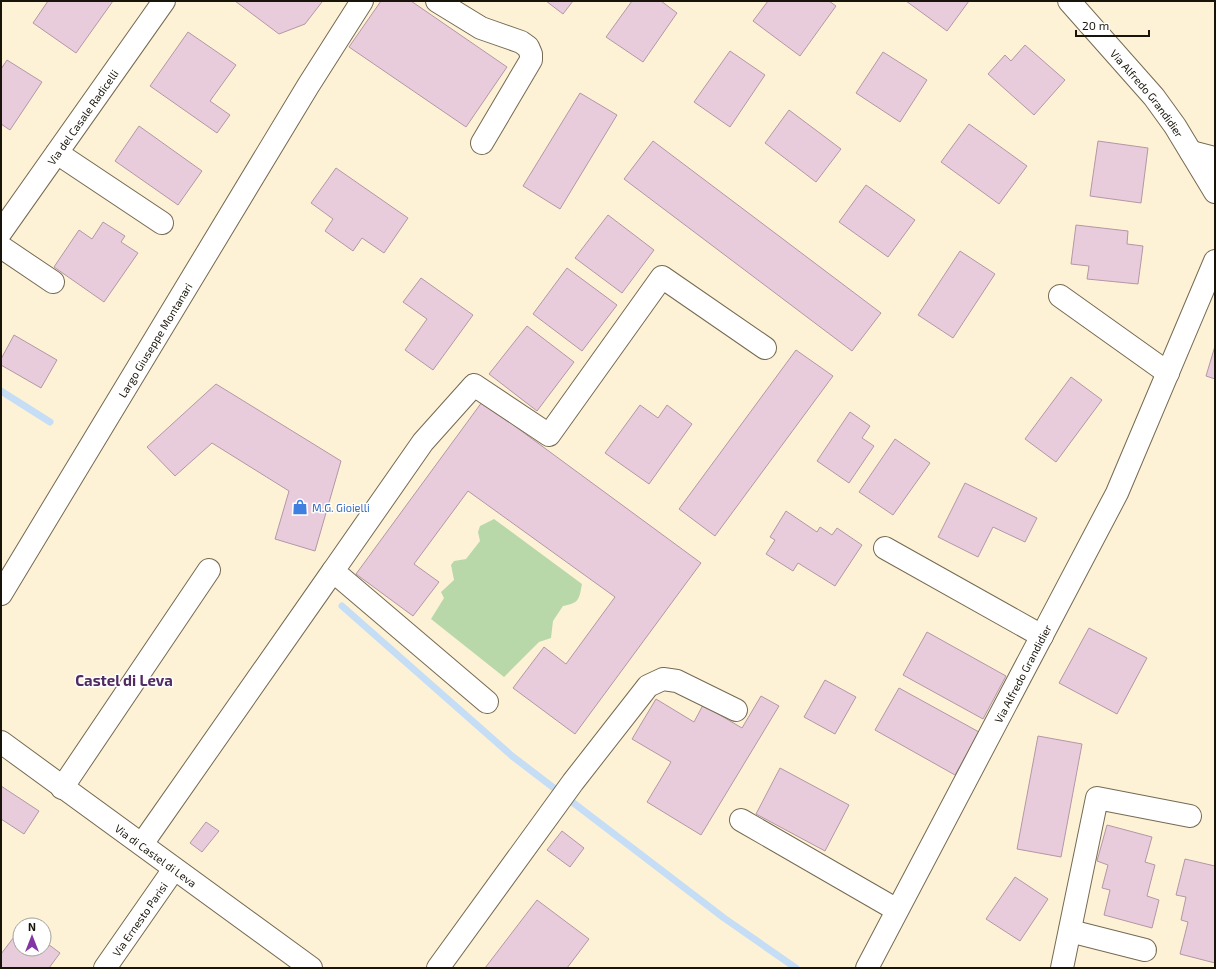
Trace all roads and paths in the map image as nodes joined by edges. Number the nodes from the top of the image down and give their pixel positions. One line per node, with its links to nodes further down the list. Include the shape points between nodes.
1 (164, 1): 7 (street, Via del Casale Radicelli)
2 (362, 1): 21 (street, Largo Giuseppe Montanari)
3 (437, 1): 5 (street, via 481,28 521,42 528,47 531,54 531,60)
4 (1069, 1): 6 (street, Via Alfredo Grandidier, via 1154,97)
5 (482, 143)
6 (1191, 152): 8 (street); 9 (street, Via Alfredo Grandidier)
7 (57, 153): 10 (street); 11 (street, Via del Casale Radicelli)
8 (1215, 158)
9 (1215, 192)
10 (162, 223)
11 (1, 232)
12 (1, 247): 14 (street)
13 (1215, 261): 17 (street, Via Alfredo Grandidier)
14 (53, 282)
15 (1060, 296): 17 (street)
16 (765, 348): 20 (street, via 662,277 549,435 474,385 423,442)
17 (1168, 373): 22 (street, Via Alfredo Grandidier, via 1117,494)
18 (885, 548): 22 (street)
19 (208, 570): 26 (street)
20 (333, 572): 23 (street); 29 (street)
21 (1, 594)
22 (1042, 636): 31 (street, Via Alfredo Grandidier)
23 (487, 702)
24 (736, 710): 36 (street, via 677,681 663,679 648,686 573,782)
25 (1, 742): 26 (street, Via di Castel di Leva)
26 (62, 788): 29 (street, Via di Castel di Leva)
27 (1190, 816): 32 (street, via 1097,798)
28 (741, 820): 31 (street)
29 (142, 844): 30 (street, Via di Castel di Leva)
30 (174, 869): 34 (street, Via Ernesto Parisi); 35 (street, Via di Castel di Leva)
31 (897, 910): 37 (street, Via Alfredo Grandidier)
32 (1069, 937): 33 (street); 38 (street)
33 (1145, 950)
34 (105, 968)
35 (311, 968)
36 (438, 968)
37 (867, 968)
38 (1062, 968)

